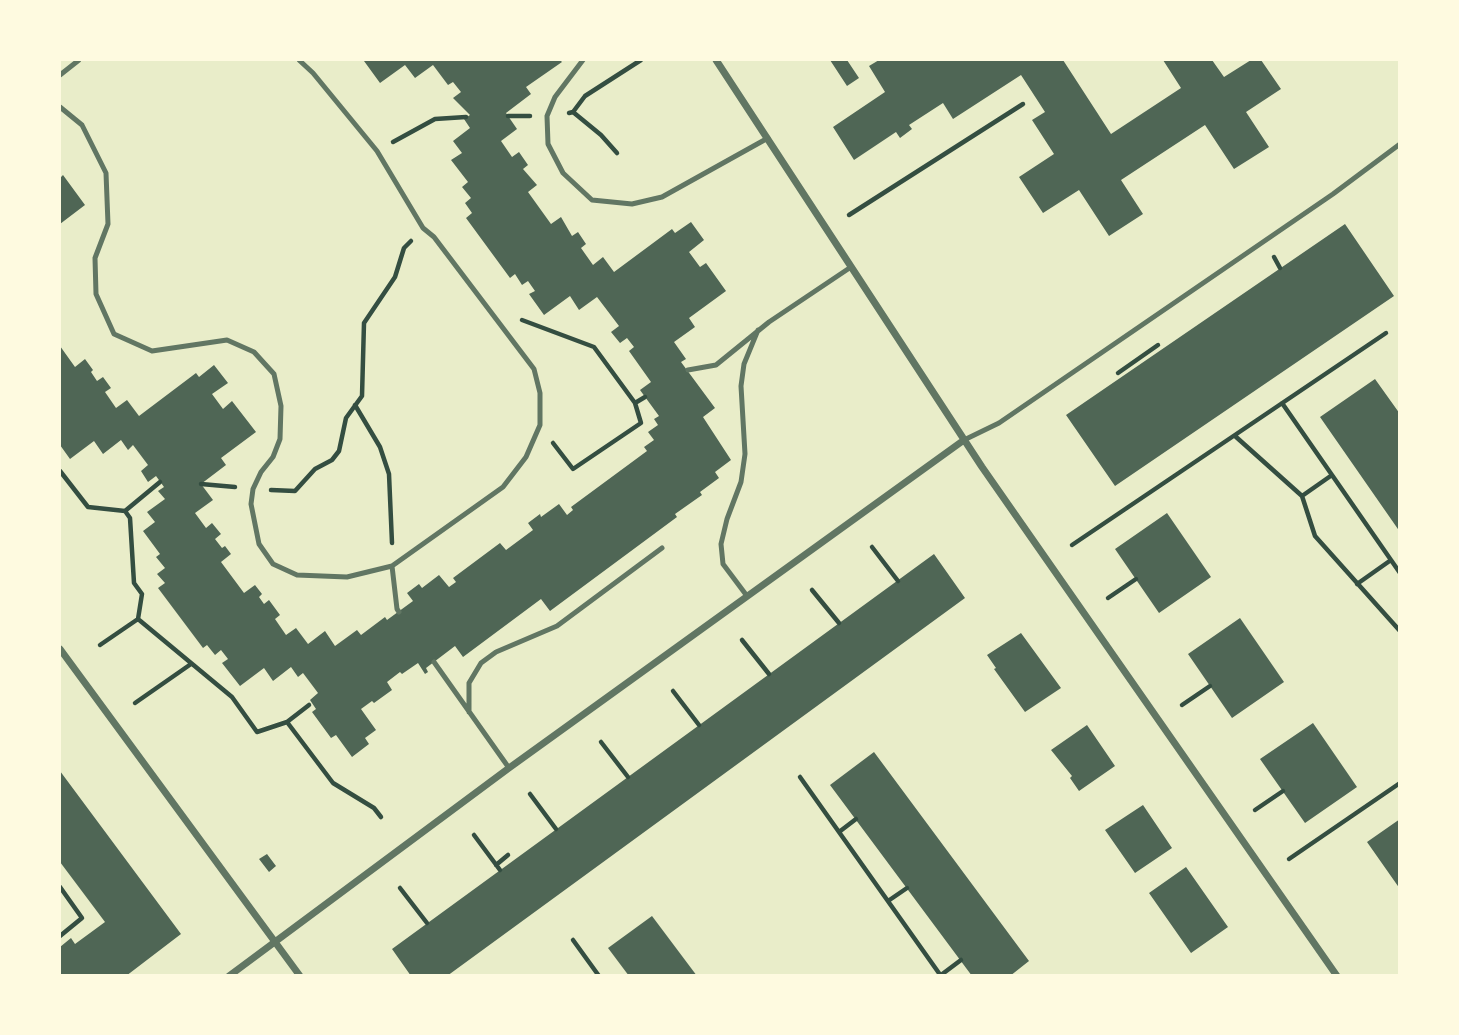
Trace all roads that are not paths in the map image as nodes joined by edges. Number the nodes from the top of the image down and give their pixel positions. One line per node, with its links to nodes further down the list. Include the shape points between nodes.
1 (79, 60): 5 (lane)
2 (299, 60): 14 (lane, via 377,151 424,228 534,369 540,393 540,425 526,457 503,487)
3 (583, 60): 7 (lane, via 555,97 547,116 548,144 563,173 592,201 632,204 662,197)
4 (716, 60): 7 (street)
5 (60, 75)
6 (60, 107): 14 (lane, via 82,125 106,173 108,225 95,258 96,294 114,334 152,351 227,340 254,352 274,374 281,406 279,439 253,489 251,504 259,544 272,564 297,575 347,576)
7 (768, 138): 9 (street)
8 (1399, 144): 12 (lane, via 1342,189 999,423)
9 (851, 267): 10 (lane); 12 (street)
10 (758, 330): 11 (lane, via 716,365); 15 (lane, via 744,364 741,386 745,454 741,482 721,544 723,564)
11 (688, 370)
12 (964, 440): 15 (street); 24 (street)
13 (662, 548): 19 (lane, via 557,626 481,663 469,683)
14 (392, 566): 16 (lane)
15 (747, 596): 20 (street)
16 (399, 612)
17 (60, 649): 21 (street)
18 (434, 662): 19 (lane)
19 (469, 712): 20 (lane)
20 (509, 768): 21 (street)
21 (274, 942): 22 (street); 23 (street)
22 (229, 975)
23 (300, 975)
24 (1337, 975)

